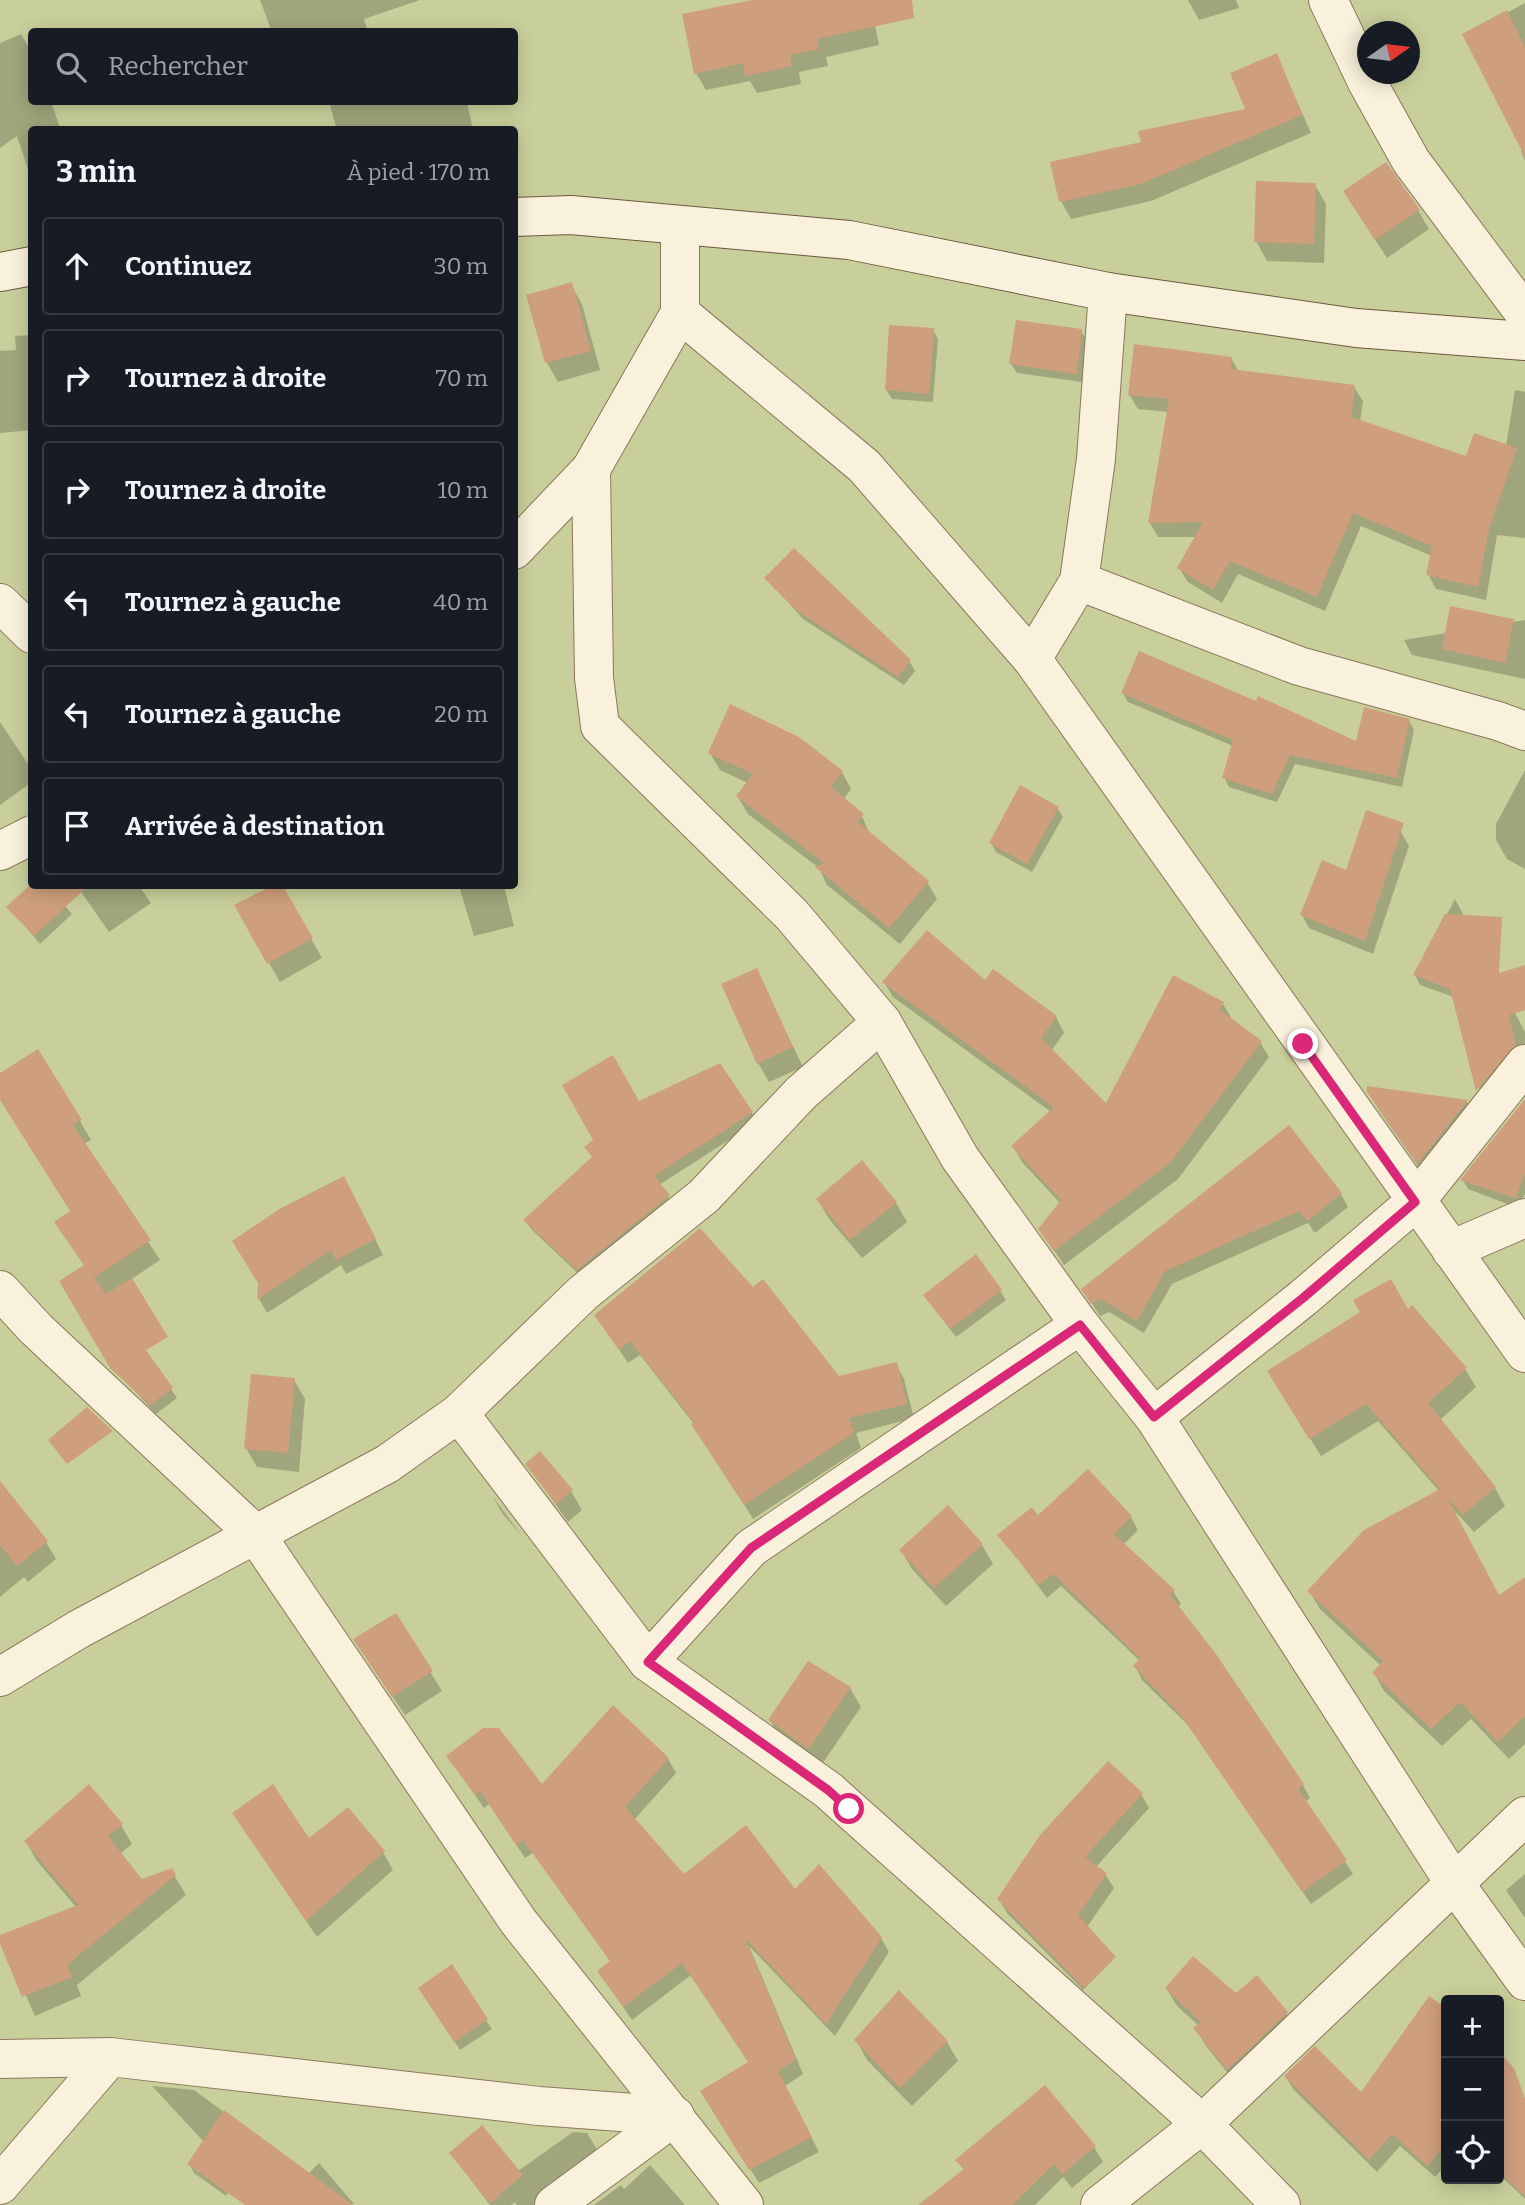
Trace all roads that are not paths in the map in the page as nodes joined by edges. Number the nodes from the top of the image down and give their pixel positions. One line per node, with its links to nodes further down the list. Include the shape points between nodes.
1 (1328, 0): 8 (street, via 1411,161)
2 (518, 217): 3 (street, via 571,215)
3 (680, 226): 6 (street, via 849,240); 7 (street)
4 (28, 267): 5 (street)
5 (0, 272)
6 (1108, 292): 9 (street, via 1356,328); 12 (street, via 1096,459)
7 (680, 313): 10 (street); 15 (street, via 864,466)
8 (1525, 314)
9 (1525, 341)
10 (591, 469): 11 (street); 19 (street, via 594,678 600,726 792,915)
11 (518, 546)
12 (1079, 581): 15 (street); 16 (street, via 1299,666)
13 (0, 603): 14 (street)
14 (28, 630)
15 (1032, 659): 21 (street)
16 (1525, 731)
17 (28, 837): 18 (street)
18 (0, 851)
19 (882, 1022): 25 (street, via 960,1158); 27 (street, via 801,1093 704,1196 583,1293)
20 (1525, 1064): 21 (street)
21 (1415, 1202): 23 (street); 28 (street)
22 (1525, 1217): 23 (street)
23 (1451, 1250): 26 (street)
24 (0, 1290): 29 (street)
25 (1080, 1325): 28 (street); 30 (street, via 751,1548)
26 (1525, 1353)
27 (459, 1413): 29 (street, via 387,1464); 30 (street)
28 (1154, 1417): 33 (street)
29 (256, 1535): 31 (street, via 79,1629); 37 (street, via 518,1921)
30 (648, 1662): 38 (street, via 828,1790)
31 (0, 1677)
32 (1525, 1816): 33 (street)
33 (1455, 1884): 34 (street); 38 (street)
34 (1525, 1981)
35 (110, 2057): 36 (street); 37 (street, via 539,2106); 39 (street)
36 (0, 2059)
37 (675, 2116): 40 (street); 41 (street)
38 (1202, 2124): 42 (street); 43 (street)
39 (0, 2185)
40 (554, 2205)
41 (744, 2205)
42 (1100, 2205)
43 (1281, 2205)

